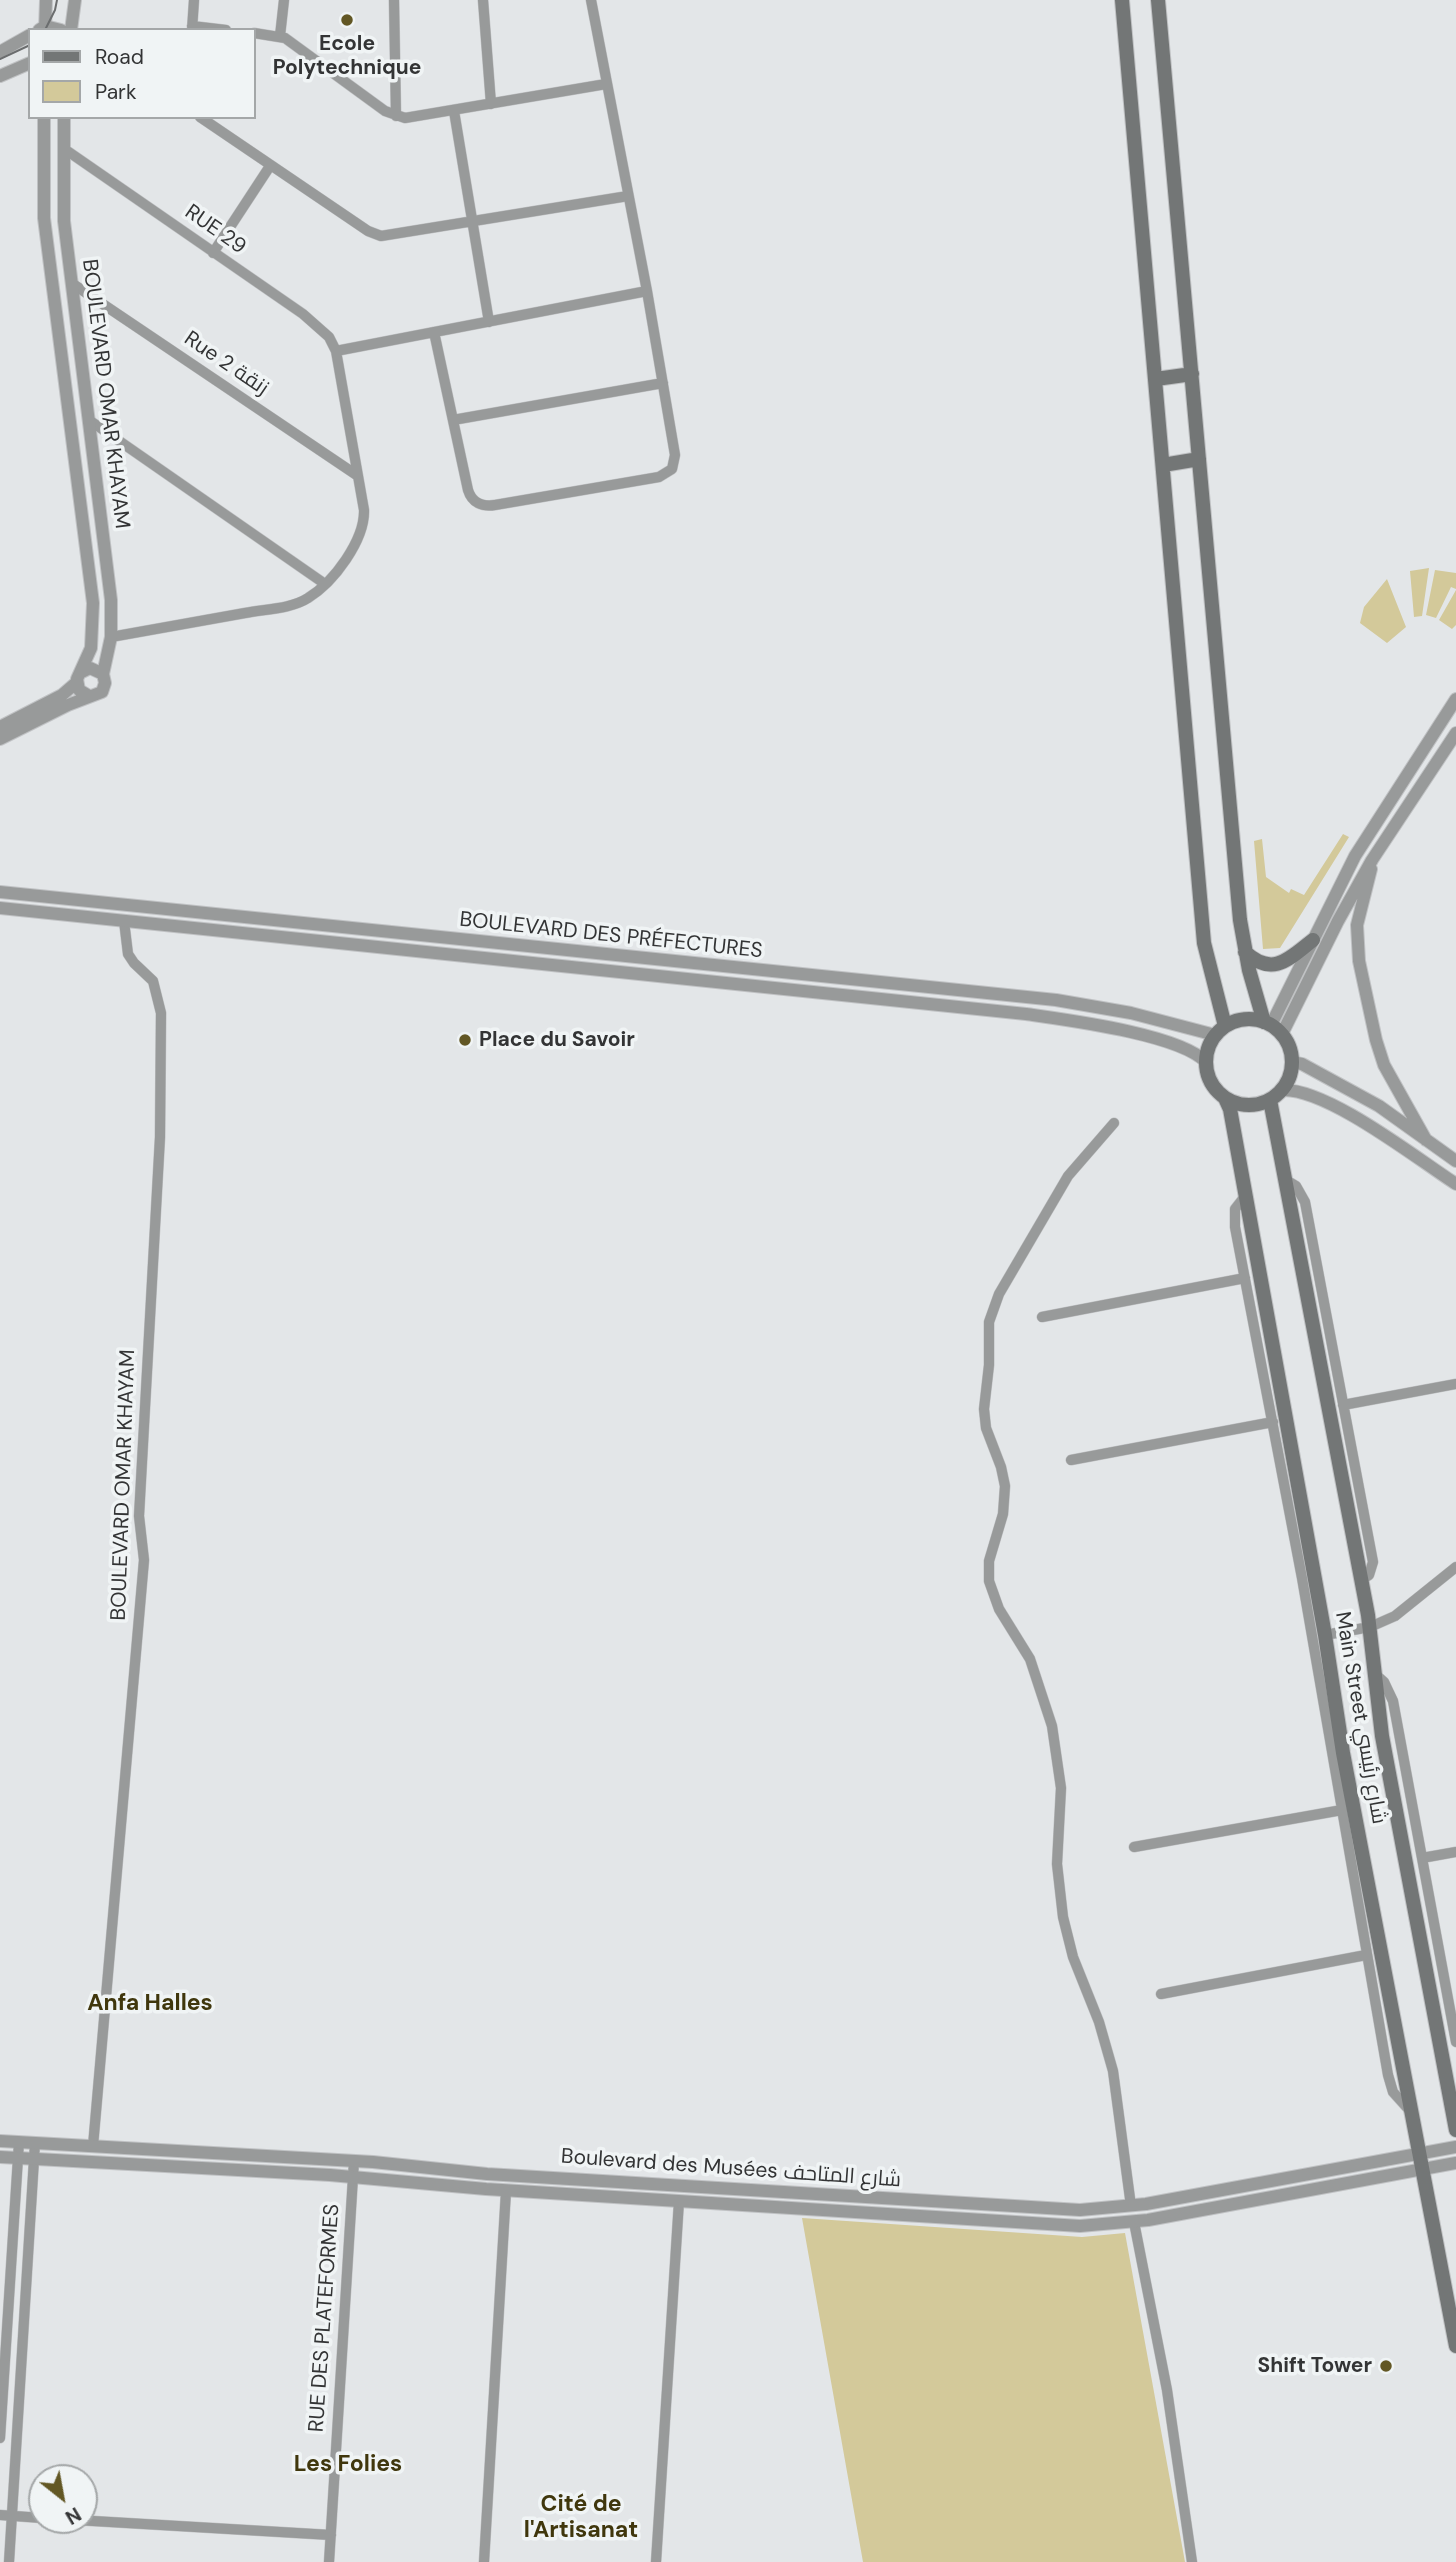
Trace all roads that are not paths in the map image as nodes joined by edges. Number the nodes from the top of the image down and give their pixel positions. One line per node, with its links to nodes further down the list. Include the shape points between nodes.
1 (46, 0): 10 (street)
2 (75, 0): 11 (street)
3 (194, 0): 12 (street)
4 (284, 0): 14 (street)
5 (394, 0): 22 (street)
6 (483, 0): 20 (street)
7 (591, 0): 19 (street)
8 (1122, 0): 37 (main road)
9 (1158, 0): 36 (main road)
10 (43, 28)
11 (71, 28)
12 (192, 28)
13 (256, 33): 14 (street)
14 (280, 36): 22 (street)
15 (28, 37): 16 (street)
16 (0, 52)
17 (28, 64): 18 (street)
18 (0, 76)
19 (606, 84): 20 (street); 28 (street)
20 (491, 104): 21 (street)
21 (454, 111): 22 (street); 29 (street)
22 (396, 116)
23 (44, 119): 47 (street, BOULEVARD OMAR KHAYAM, via 44,218 93,603 91,648)
24 (64, 119): 26 (street, BOULEVARD OMAR KHAYAM)
25 (203, 119): 27 (street)
26 (62, 148): 30 (street, RUE 29); 31 (street, BOULEVARD OMAR KHAYAM, via 64,220)
27 (270, 166): 29 (street, via 376,234); 30 (street)
28 (628, 196): 29 (street); 32 (street)
29 (472, 221): 33 (street)
30 (213, 253): 35 (street, RUE 29, via 312,321)
31 (73, 284): 39 (street, BOULEVARD OMAR KHAYAM); 43 (street, Rue 2 زنقة)
32 (647, 291): 33 (street); 38 (street)
33 (489, 322): 34 (street)
34 (434, 332): 35 (street); 40 (street)
35 (336, 351): 43 (street)
36 (1192, 374): 37 (main road); 41 (main road)
37 (1156, 379): 42 (main road)
38 (663, 383): 40 (street); 40 (street, via 675,460 668,473 646,479 480,505 470,495)
39 (89, 420): 44 (street); 45 (street, BOULEVARD OMAR KHAYAM, via 108,569)
40 (453, 420)
41 (1199, 458): 42 (main road); 60 (main road)
42 (1163, 465): 63 (main road, via 1204,943)
43 (358, 477): 44 (street, via 364,524 349,554)
44 (325, 584): 45 (street, via 295,603)
45 (111, 637): 46 (street, BOULEVARD OMAR KHAYAM)
46 (103, 674): 47 (street, via 90,668); 48 (street, via 104,688)
47 (79, 677): 48 (street, via 79,690); 50 (street, via 62,695)
48 (89, 696): 52 (street)
49 (1456, 699): 59 (street, via 1371,828)
50 (0, 727)
51 (1456, 733): 53 (street)
52 (0, 739)
53 (1372, 860): 62 (street); 70 (street, via 1357,925 1360,961 1384,1065)
54 (0, 892): 55 (street, BOULEVARD DES PRÉFECTURES)
55 (136, 906): 57 (street); 58 (street, BOULEVARD DES PRÉFECTURES)
56 (0, 908): 57 (street, BOULEVARD DES PRÉFECTURES)
57 (129, 921): 61 (street, BOULEVARD DES PRÉFECTURES); 99 (street, BOULEVARD OMAR KHAYAM, via 128,954 149,975 158,995 161,1101 139,1503 144,1560)
58 (462, 940): 61 (street); 63 (street, BOULEVARD DES PRÉFECTURES, via 1056,1000)
59 (1313, 940): 60 (main road, via 1281,963 1263,962); 62 (street)
60 (1245, 952): 62 (main road)
61 (460, 956): 64 (street, BOULEVARD DES PRÉFECTURES, via 1079,1022 1179,1047)
62 (1272, 1027): 63 (main road, via 1248,1019); 65 (main road, via 1290,1047)
63 (1220, 1030): 64 (main road, via 1208,1048)
64 (1206, 1062): 67 (main road, via 1211,1082)
65 (1292, 1062): 66 (main road); 70 (street, via 1364,1097)
66 (1282, 1090): 68 (main road); 73 (street, via 1295,1089 1336,1107)
67 (1225, 1098): 68 (main road, via 1247,1105); 74 (main road, Main Street شارع رئيسي)
68 (1270, 1100): 72 (main road, Main Street شارع رئيسي)
69 (1114, 1123): 111 (street, via 1068,1176 999,1294 989,1322 984,1409 1005,1495 989,1581 999,1609 1030,1658 1052,1726 1061,1788 1058,1864 1063,1917 1113,2071)
70 (1426, 1140): 71 (street)
71 (1456, 1161)
72 (1286, 1180): 78 (street, via 1296,1186 1305,1202); 82 (main road, Main Street شارع رئيسي)
73 (1456, 1184)
74 (1246, 1195): 75 (street, via 1234,1215); 84 (main road, Main Street شارع رئيسي)
75 (1245, 1278): 76 (street); 79 (street)
76 (1042, 1317)
77 (1456, 1384): 78 (street)
78 (1343, 1405): 82 (street, via 1373,1562)
79 (1273, 1422): 80 (street); 86 (street)
80 (1070, 1460)
81 (1456, 1567): 83 (street, via 1404,1609)
82 (1361, 1580): 83 (main road, Main Street شارع رئيسي)
83 (1370, 1626): 84 (street); 85 (main road, Main Street شارع رئيسي)
84 (1325, 1635): 94 (main road, Main Street شارع رئيسي)
85 (1373, 1673): 89 (street, via 1384,1682 1393,1701); 93 (main road, Main Street شارع رئيسي, via 1381,1736)
86 (1342, 1810): 87 (street); 90 (street)
87 (1134, 1847)
88 (1456, 1852): 89 (street)
89 (1422, 1858): 92 (street)
90 (1366, 1955): 91 (street); 94 (street, via 1390,2084)
91 (1161, 1994)
92 (1456, 2042)
93 (1452, 2090): 95 (main road, Main Street شارع رئيسي)
94 (1411, 2112): 101 (main road, Main Street شارع رئيسي)
95 (1456, 2130)
96 (0, 2141): 97 (street, Boulevard des Musées شارع المتاحف)
97 (19, 2143): 98 (street, Boulevard des Musées شارع المتاحف); 103 (street)
98 (35, 2143): 99 (street, Boulevard des Musées شارع المتاحف); 104 (street)
99 (93, 2146): 105 (street, Boulevard des Musées شارع المتاحف)
100 (1456, 2147): 101 (street, Boulevard des Musées شارع المتاحف)
101 (1419, 2154): 107 (main road, Main Street شارع رئيسي); 111 (street, Boulevard des Musées شارع المتاحف)
102 (0, 2157): 103 (street, Boulevard des Musées شارع المتاحف)
103 (18, 2158): 104 (street, Boulevard des Musées شارع المتاحف); 114 (street)
104 (34, 2159): 108 (street, Boulevard des Musées شارع المتاحف); 116 (street)
105 (354, 2161): 108 (street, RUE DES PLATEFORMES); 111 (street, Boulevard des Musées شارع المتاحف, via 487,2174 1063,2209)
106 (1456, 2163): 107 (street, Boulevard des Musées شارع المتاحف)
107 (1422, 2169): 112 (street, Boulevard des Musées شارع المتاحف); 113 (main road, Main Street شارع رئيسي)
108 (353, 2177): 109 (street, Boulevard des Musées شارع المتاحف); 119 (street, RUE DES PLATEFORMES)
109 (506, 2191): 110 (street, Boulevard des Musées شارع المتاحف); 122 (street)
110 (678, 2201): 112 (street, Boulevard des Musées شارع المتاحف, via 1062,2225); 123 (street)
111 (1131, 2206)
112 (1134, 2222): 124 (street, via 1171,2414)
113 (1456, 2346)
114 (0, 2438)
115 (0, 2515): 116 (street)
116 (12, 2516): 117 (street); 120 (street)
117 (28, 2517)
118 (98, 2521): 119 (street)
119 (331, 2536): 121 (street, RUE DES PLATEFORMES)
120 (9, 2562)
121 (329, 2562)
122 (484, 2562)
123 (656, 2562)
124 (1192, 2562)

